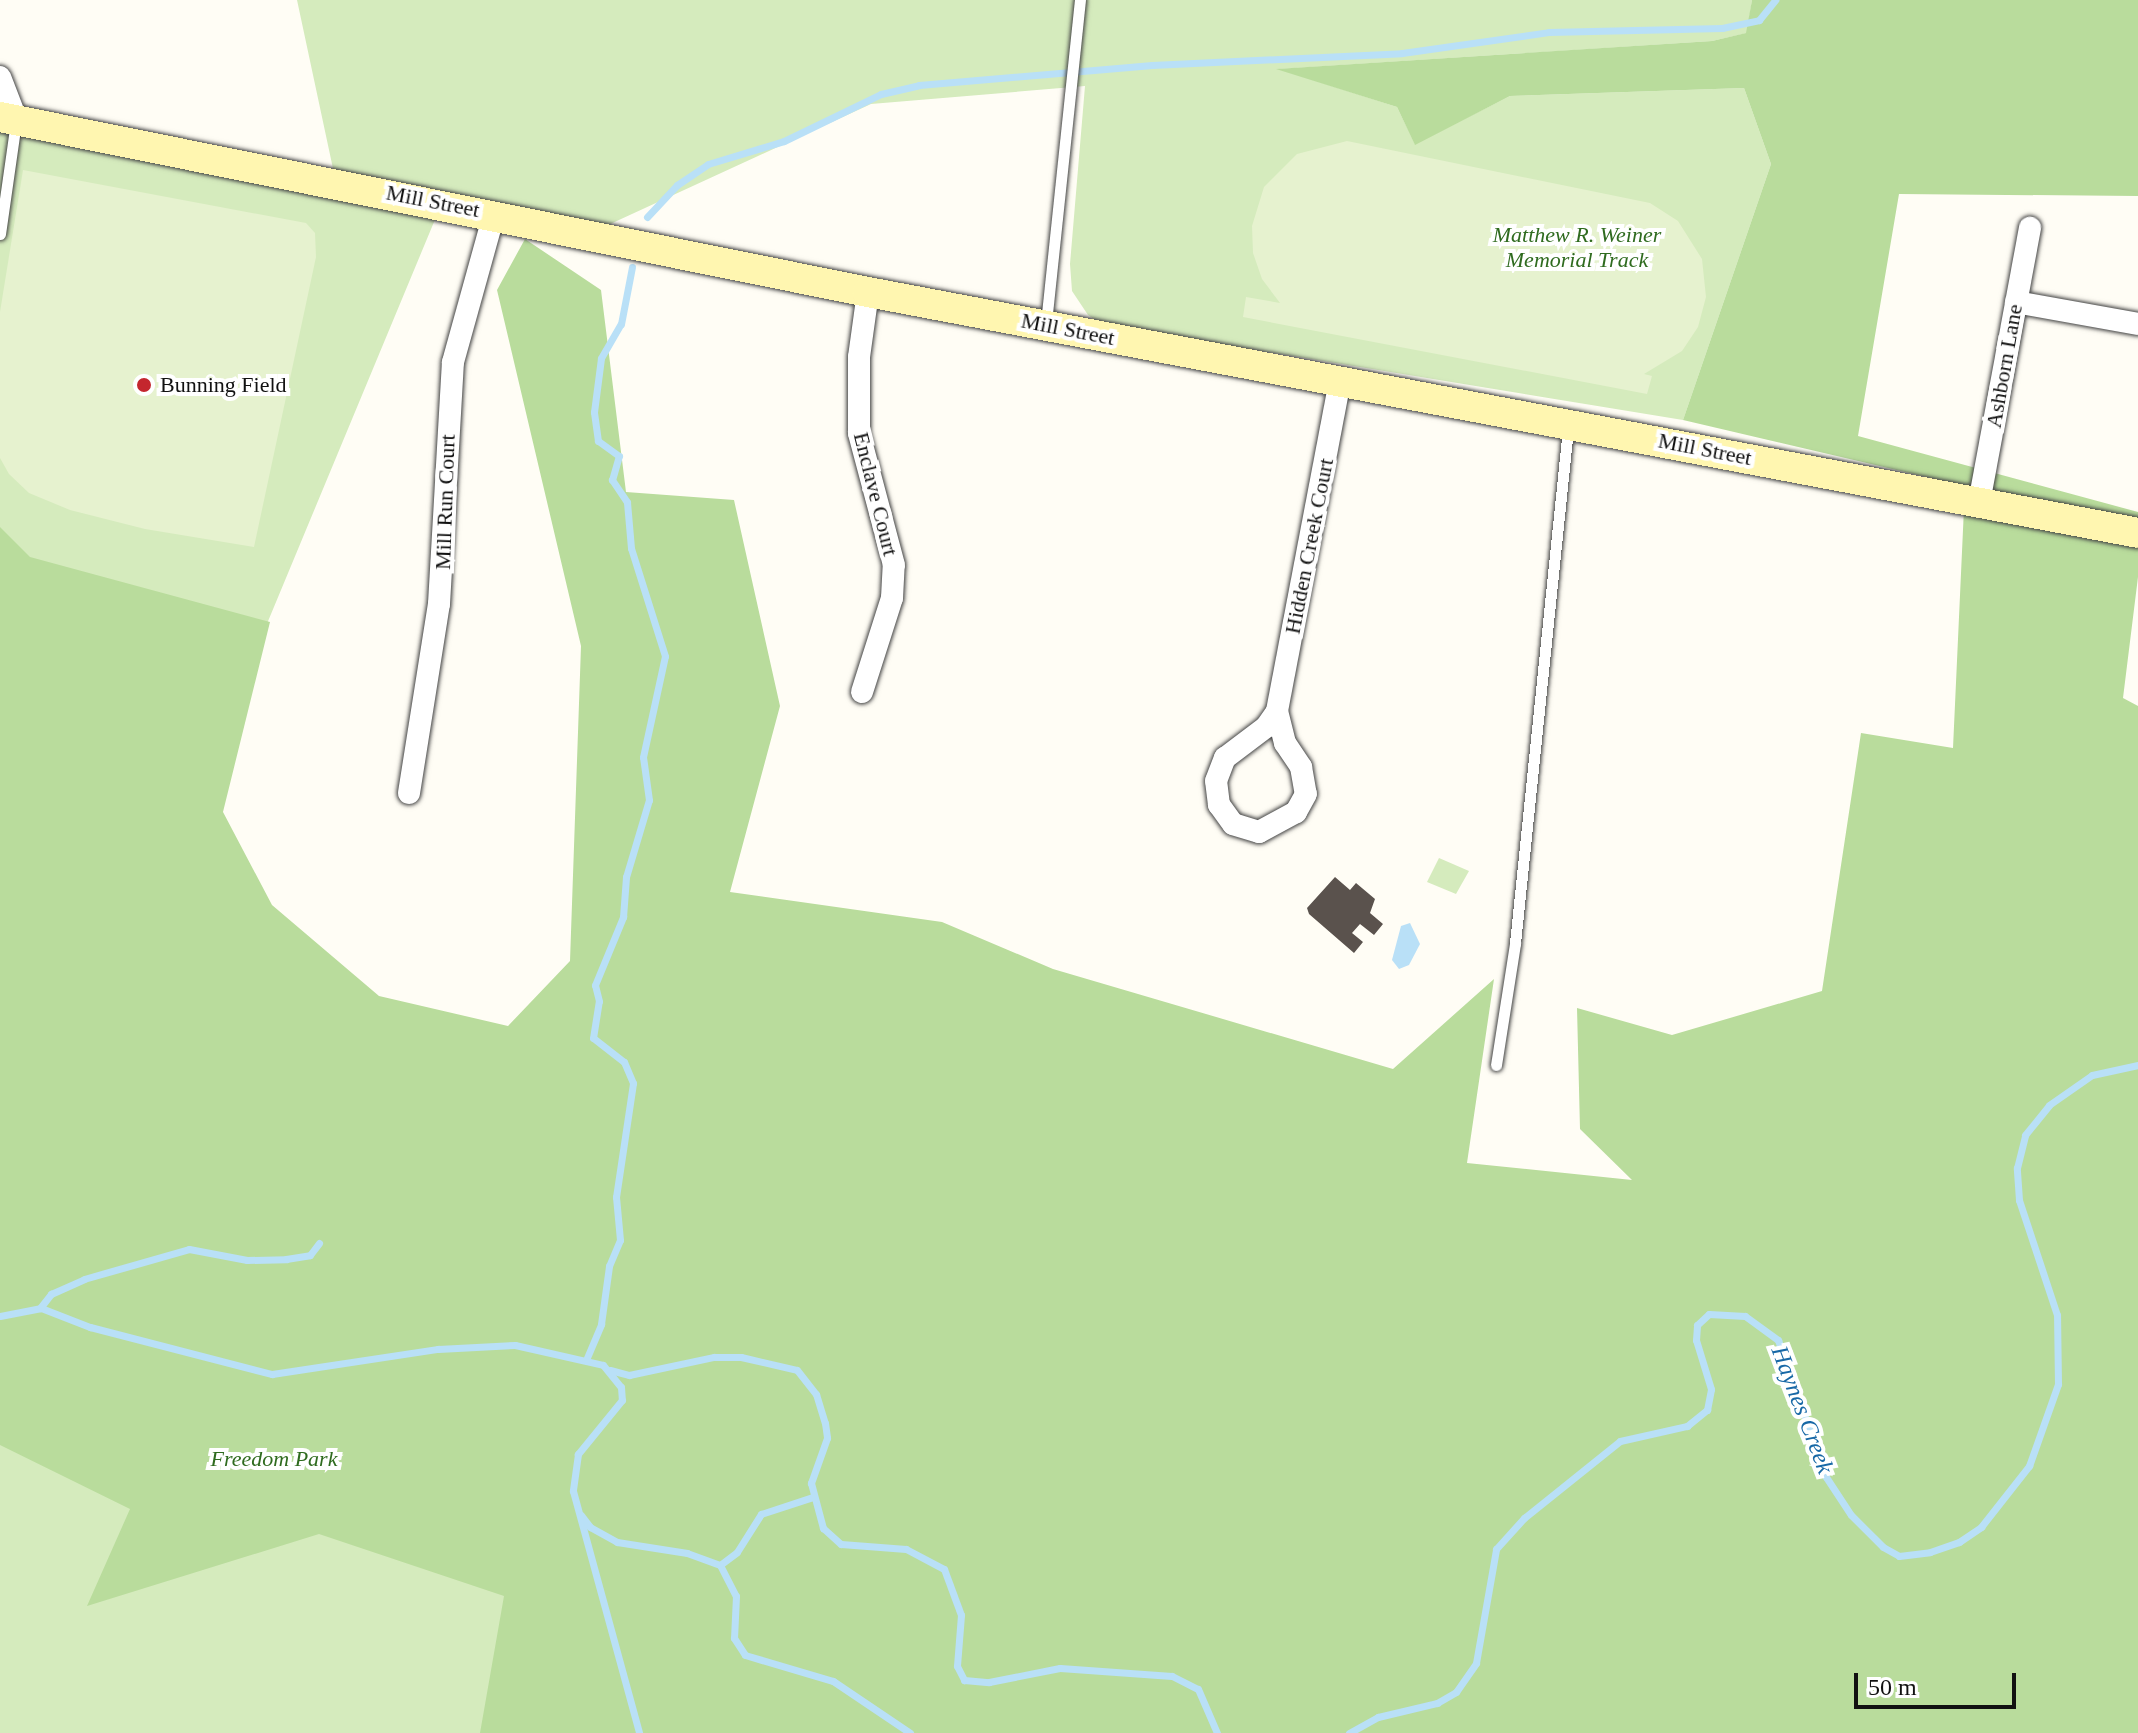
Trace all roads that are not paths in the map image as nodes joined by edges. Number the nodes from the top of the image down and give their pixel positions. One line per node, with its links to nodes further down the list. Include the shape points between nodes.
1 (1080, 0): 9 (lane)
2 (0, 77): 3 (street)
3 (8, 119): 4 (street, Mill Street); 6 (lane)
4 (494, 214): 7 (street, Mill Street); 17 (street, Mill Run Court, via 453,362 439,604)
5 (2030, 228): 8 (street, Ashborn Lane)
6 (0, 234)
7 (868, 292): 9 (street, Mill Street); 15 (street, Enclave Court, via 859,357 859,433 892,549 894,581)
8 (2016, 302): 10 (street); 13 (street, Ashborn Lane)
9 (1046, 324): 11 (street, Mill Street)
10 (2138, 324)
11 (1340, 381): 12 (street, Mill Street); 16 (street, Hidden Creek Court)
12 (1569, 423): 13 (street, Mill Street); 18 (lane, via 1515,943)
13 (1979, 503): 14 (street, Mill Street)
14 (2138, 533)
15 (862, 692)
16 (1277, 711): 16 (street, Hidden Creek Court, via 1266,727 1225,758 1216,781 1219,805 1233,824 1259,832 1296,812 1306,794 1301,767 1285,743)
17 (409, 793)
18 (1496, 1065)

